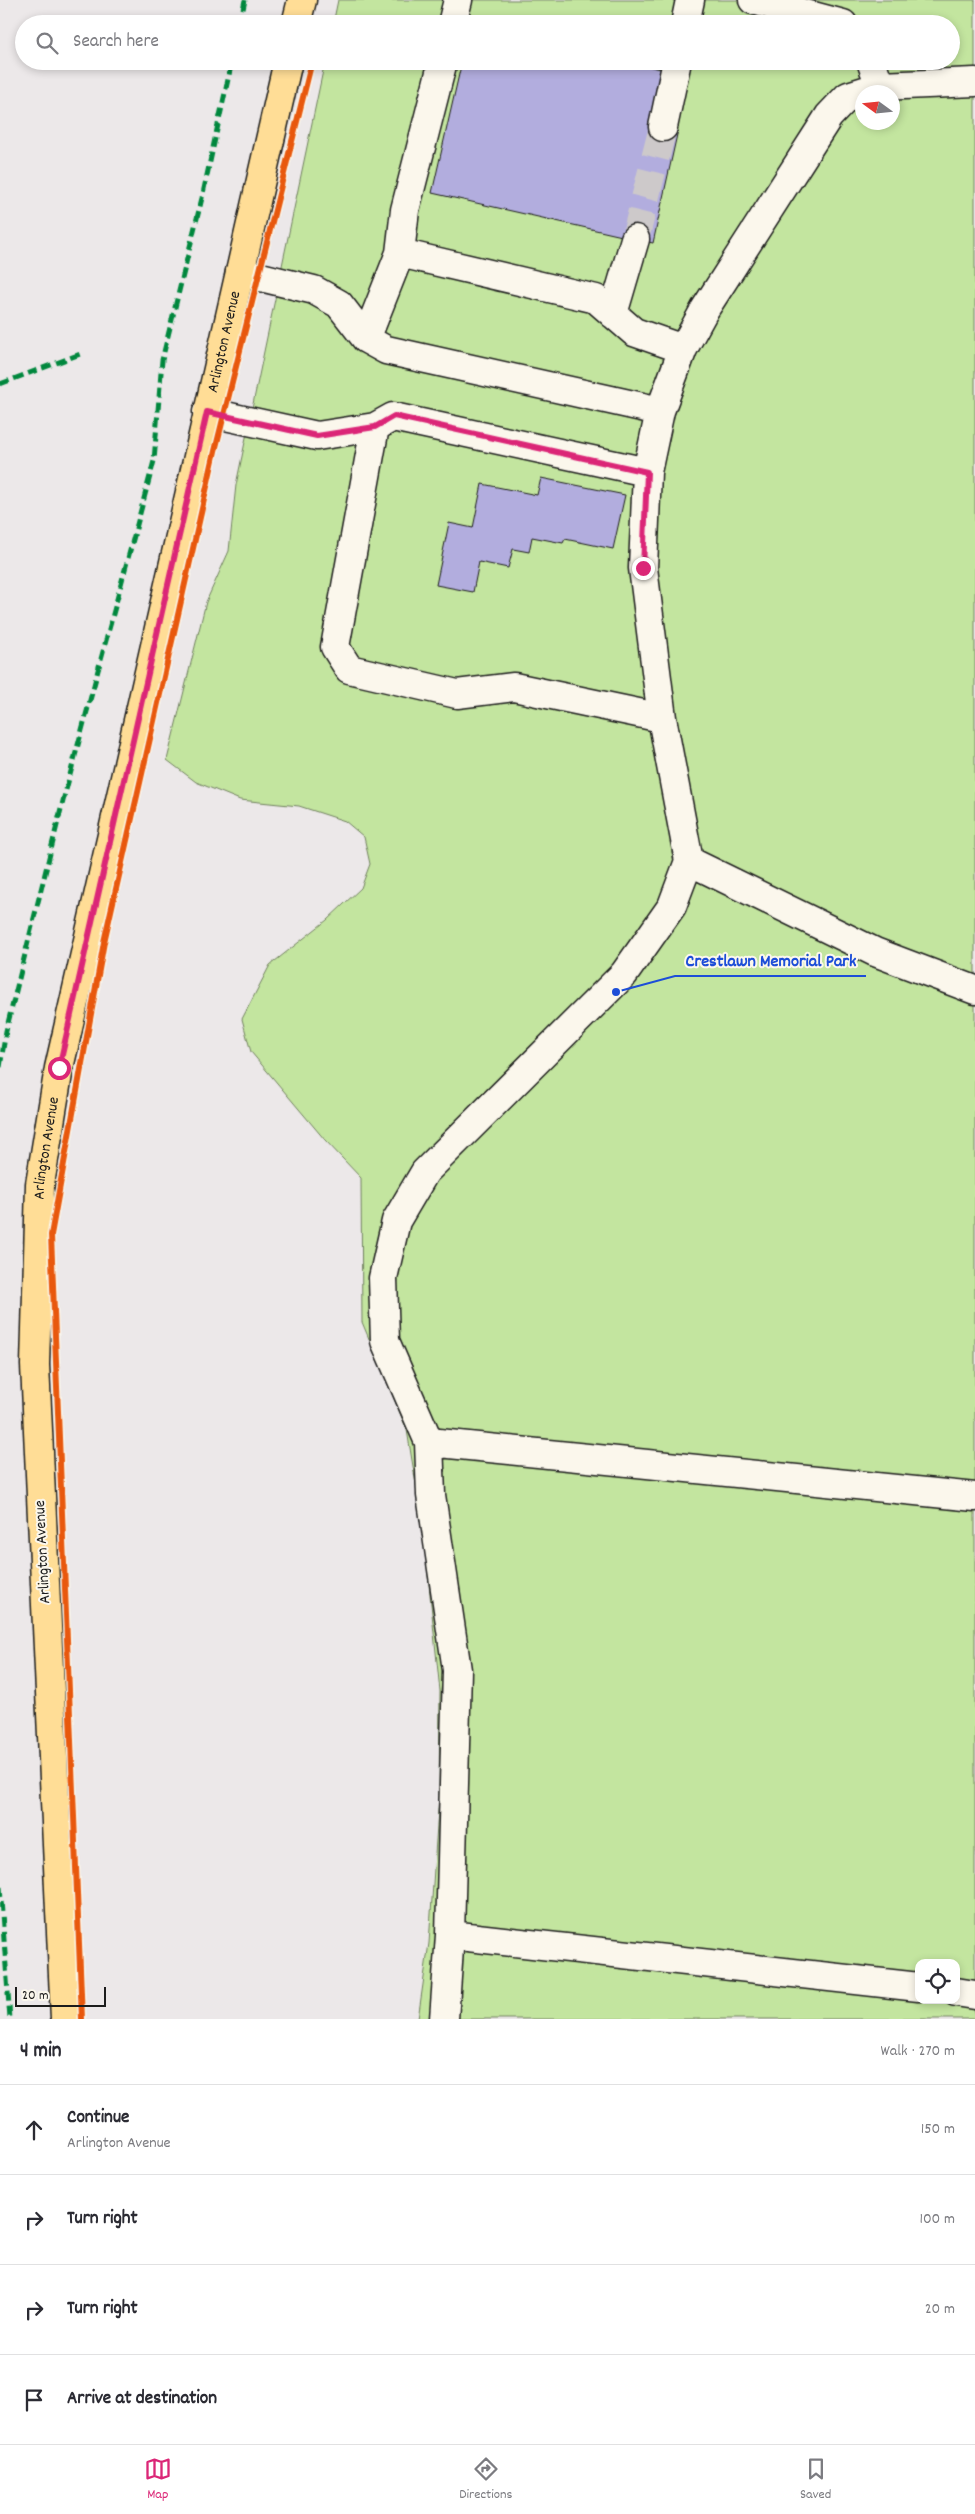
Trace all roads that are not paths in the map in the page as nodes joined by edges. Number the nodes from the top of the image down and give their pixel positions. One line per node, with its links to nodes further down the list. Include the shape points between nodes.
1 (302, 0): 5 (main road)
2 (458, 0): 6 (lane)
3 (690, 0): 7 (lane)
4 (752, 0): 8 (lane)
5 (298, 15)
6 (454, 15)
7 (687, 15)
8 (809, 15)
9 (286, 70): 17 (main road, Arlington Avenue)
10 (440, 70): 16 (lane, via 405,210)
11 (675, 70): 14 (lane)
12 (875, 74): 13 (lane); 20 (lane, via 829,116 705,309)
13 (975, 82)
14 (663, 127)
15 (635, 239): 18 (lane)
16 (400, 253): 18 (lane, via 596,299); 19 (lane)
17 (240, 272): 19 (lane, via 314,290 338,304); 22 (main road, Arlington Avenue)
18 (613, 314): 20 (lane, via 634,332)
19 (366, 339): 21 (lane, via 386,350)
20 (683, 349): 21 (lane)
21 (660, 411): 24 (lane)
22 (207, 412): 23 (lane, via 317,436); 34 (main road, Arlington Avenue, via 59,1068 40,1184 35,1365)
23 (375, 427): 24 (lane, via 394,416); 25 (lane, via 335,647 349,669 457,694 514,687)
24 (647, 472): 25 (lane, via 643,568)
25 (662, 718): 26 (lane)
26 (689, 861): 27 (lane, via 875,952); 28 (lane, via 672,906 624,974 425,1172 396,1221 383,1278 385,1341)
27 (975, 990)
28 (429, 1442): 29 (lane); 30 (lane, via 431,1495 457,1670)
29 (975, 1498)
30 (450, 1935): 31 (lane); 35 (lane)
31 (915, 1987)
32 (960, 1993): 33 (lane)
33 (975, 1995)
34 (65, 2019)
35 (444, 2019)

